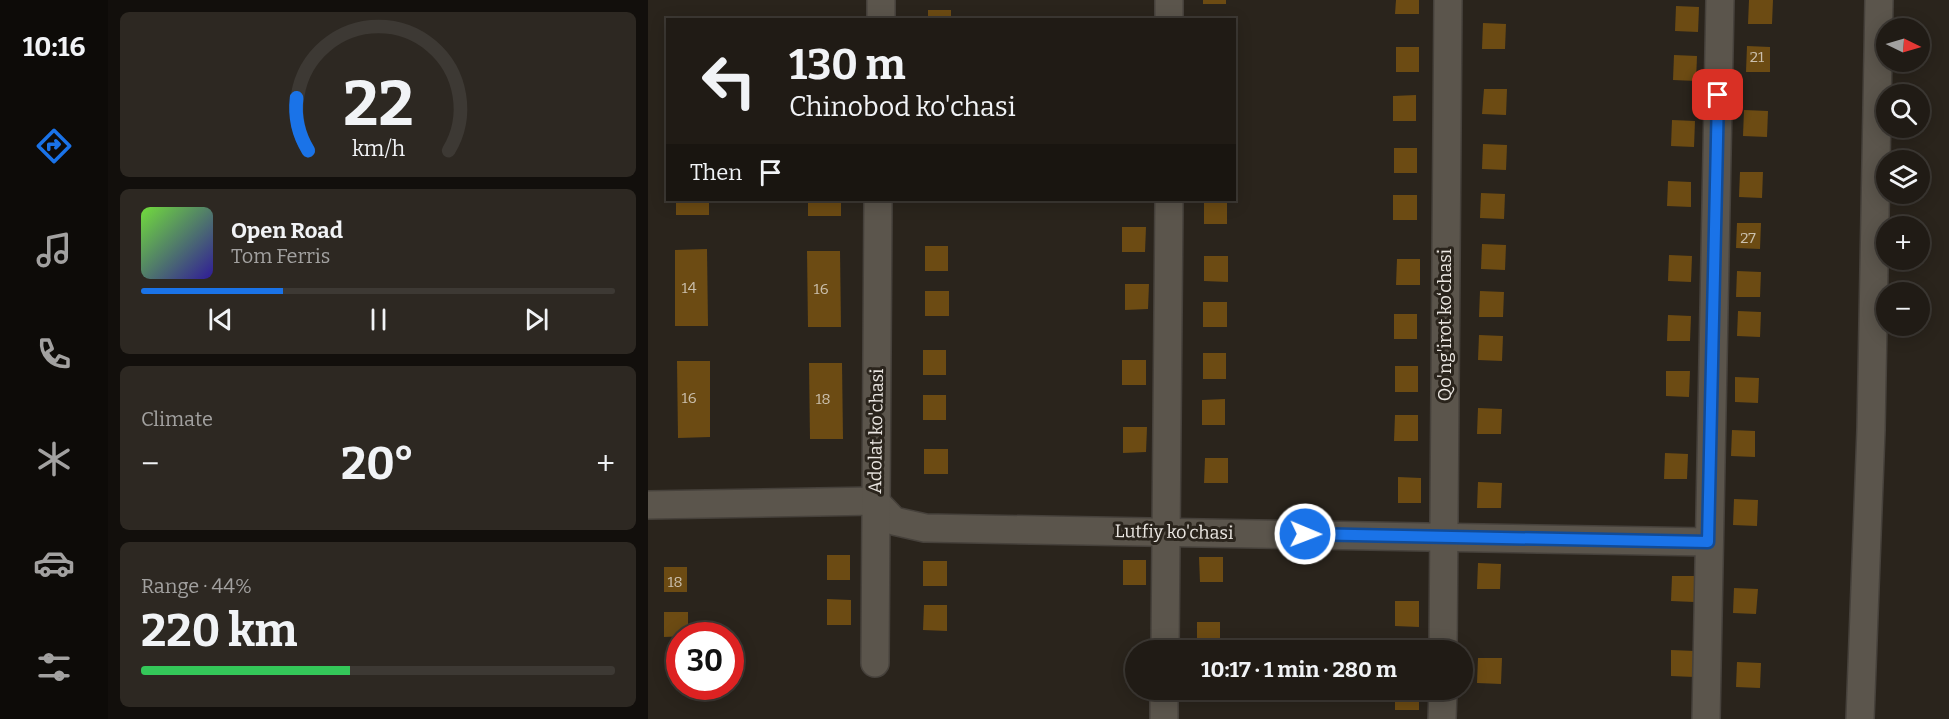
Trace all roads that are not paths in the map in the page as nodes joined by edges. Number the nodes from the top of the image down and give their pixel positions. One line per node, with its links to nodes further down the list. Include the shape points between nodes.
1 (881, 0): 6 (street)
2 (1169, 0): 7 (street)
3 (1448, 0): 13 (street, Qo'ng'irot ko‘chasi)
4 (1720, 0): 14 (street)
5 (1878, 0): 23 (street, via 1871,430)
6 (881, 18)
7 (1169, 18)
8 (878, 201): 10 (street, Adolat ko'chasi)
9 (1169, 201): 12 (street)
10 (875, 501): 11 (street); 12 (street, Lutfiy ko'chasi, via 894,521 925,528); 17 (street, Adolat ko'chasi)
11 (648, 505)
12 (1166, 532): 13 (street, Lutfiy ko'chasi); 15 (street)
13 (1444, 537): 14 (street, Lutfiy ko'chasi); 16 (street, Qo'ng'irot ko‘chasi)
14 (1708, 542): 22 (street)
15 (1165, 640)
16 (1443, 640)
17 (875, 663)
18 (1164, 700): 20 (street)
19 (1443, 700): 21 (street)
20 (1164, 719)
21 (1442, 719)
22 (1706, 719)
23 (1860, 719)

